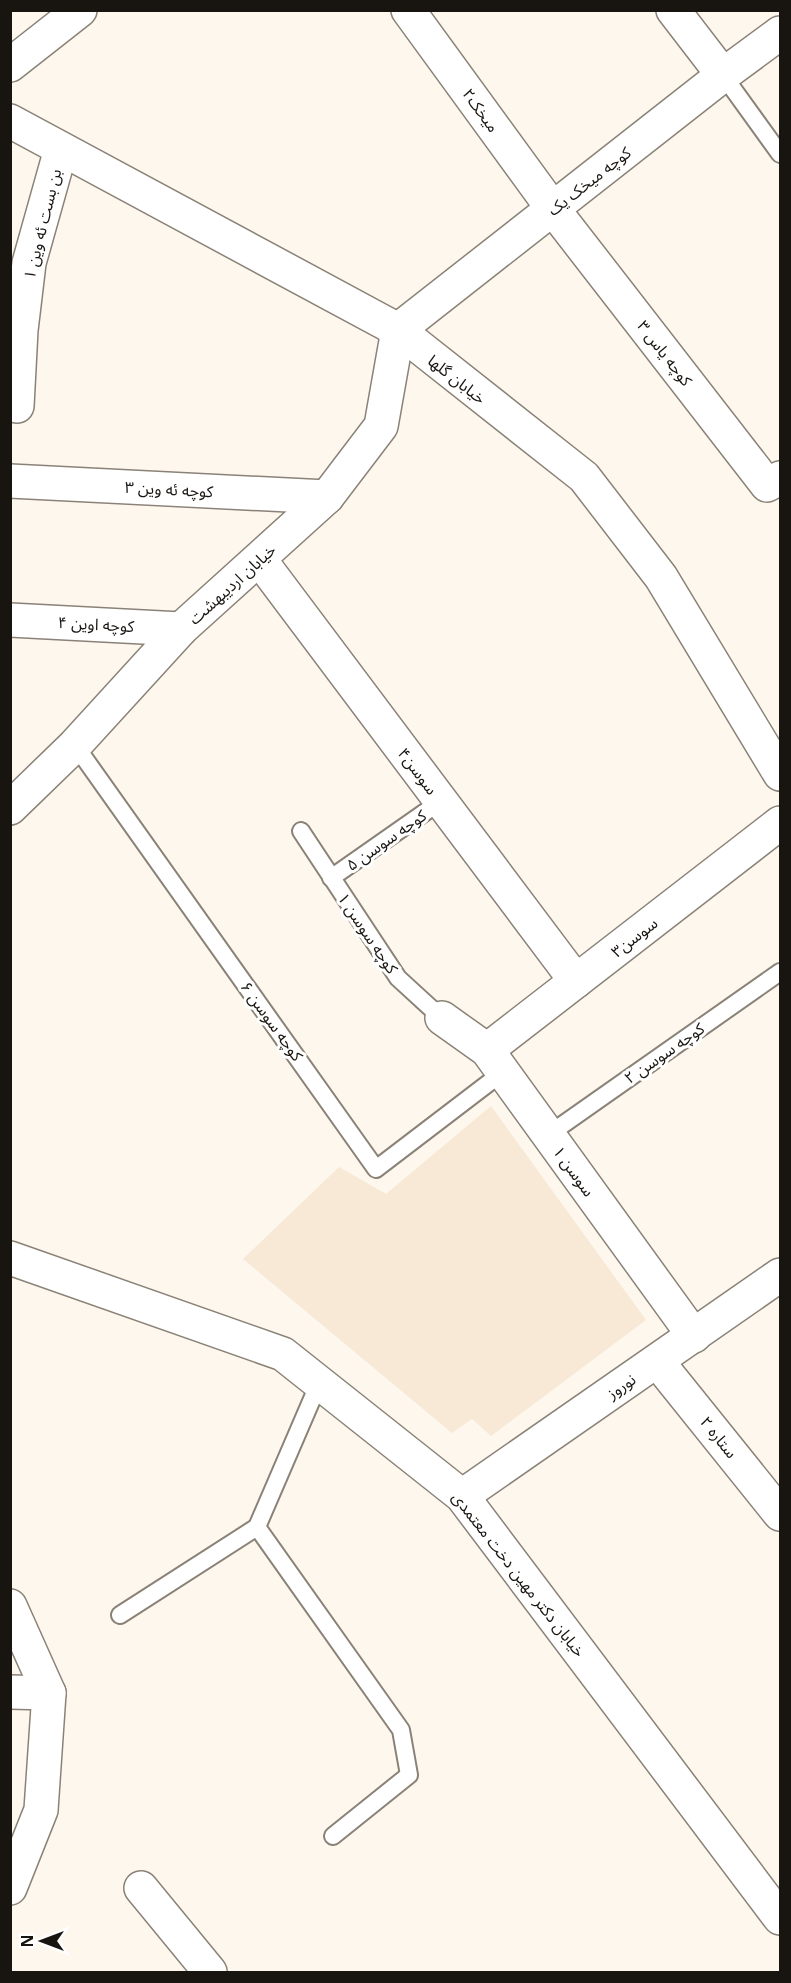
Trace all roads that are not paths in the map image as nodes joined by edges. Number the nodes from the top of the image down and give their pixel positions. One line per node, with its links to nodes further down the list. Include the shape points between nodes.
1 (80, 10): 5 (street)
2 (408, 10): 10 (street, میخک۲)
3 (673, 10): 6 (street)
4 (780, 33): 6 (street, کوچه میخک یک)
5 (10, 65)
6 (723, 75): 9 (lane); 10 (street, کوچه میخک یک)
7 (10, 121): 8 (street, خیابان گلها)
8 (61, 149): 11 (street, خیابان گلها); 12 (street, بن بست ئه وین ۱, via 29,263)
9 (780, 154)
10 (553, 209): 11 (street, کوچه میخک یک); 14 (street, کوچه یاس ۳, via 767,485)
11 (398, 330): 16 (street, خیابان اردیبهشت, via 381,426); 21 (street, خیابان گلها, via 584,477 661,578)
12 (16, 331): 13 (street, بن بست ئه وین ۱)
13 (17, 406)
14 (780, 478)
15 (10, 481): 16 (street, کوچه ئه وین ۳)
16 (327, 497): 17 (street, خیابان اردیبهشت)
17 (260, 560): 19 (street, خیابان اردیبهشت); 22 (street, سوسن۴)
18 (10, 620): 19 (street, کوچه اوین ۴)
19 (181, 629): 20 (street, خیابان اردیبهشت)
20 (75, 745): 23 (street, خیابان اردیبهشت); 30 (lane, کوچه سوسن ۶, via 376,1168)
21 (780, 774)
22 (441, 801): 26 (lane, کوچه سوسن ۵); 28 (street, سوسن۴)
23 (10, 808)
24 (780, 823): 28 (street, سوسن۳)
25 (301, 831): 26 (lane, کوچه سوسن ۱)
26 (331, 878): 29 (lane, کوچه سوسن ۱, via 398,978)
27 (780, 972): 31 (lane, کوچه سوسن ۲)
28 (576, 981): 30 (street, سوسن۳)
29 (442, 1018): 30 (street, سوسن ۱)
30 (495, 1061): 31 (street, سوسن ۱)
31 (548, 1135): 34 (street, سوسن ۱)
32 (10, 1258): 36 (street, خیابان دکتر مهین دخت معتمدی, via 283,1354)
33 (780, 1275): 34 (street, نوروز)
34 (693, 1336): 35 (street, نوروز)
35 (657, 1361): 37 (street, نوروز); 38 (street, ستاره ۲)
36 (319, 1383): 37 (street, خیابان دکتر مهین دخت معتمدی); 39 (lane)
37 (462, 1496): 47 (street, خیابان دکتر مهین دخت معتمدی)
38 (780, 1514)
39 (258, 1527): 41 (lane); 44 (lane, via 401,1730 409,1776)
40 (10, 1606): 43 (street)
41 (120, 1615)
42 (10, 1692): 43 (street)
43 (49, 1693): 45 (street, via 41,1810)
44 (333, 1836)
45 (10, 1888)
46 (141, 1888): 48 (street)
47 (780, 1918)
48 (206, 1971)

